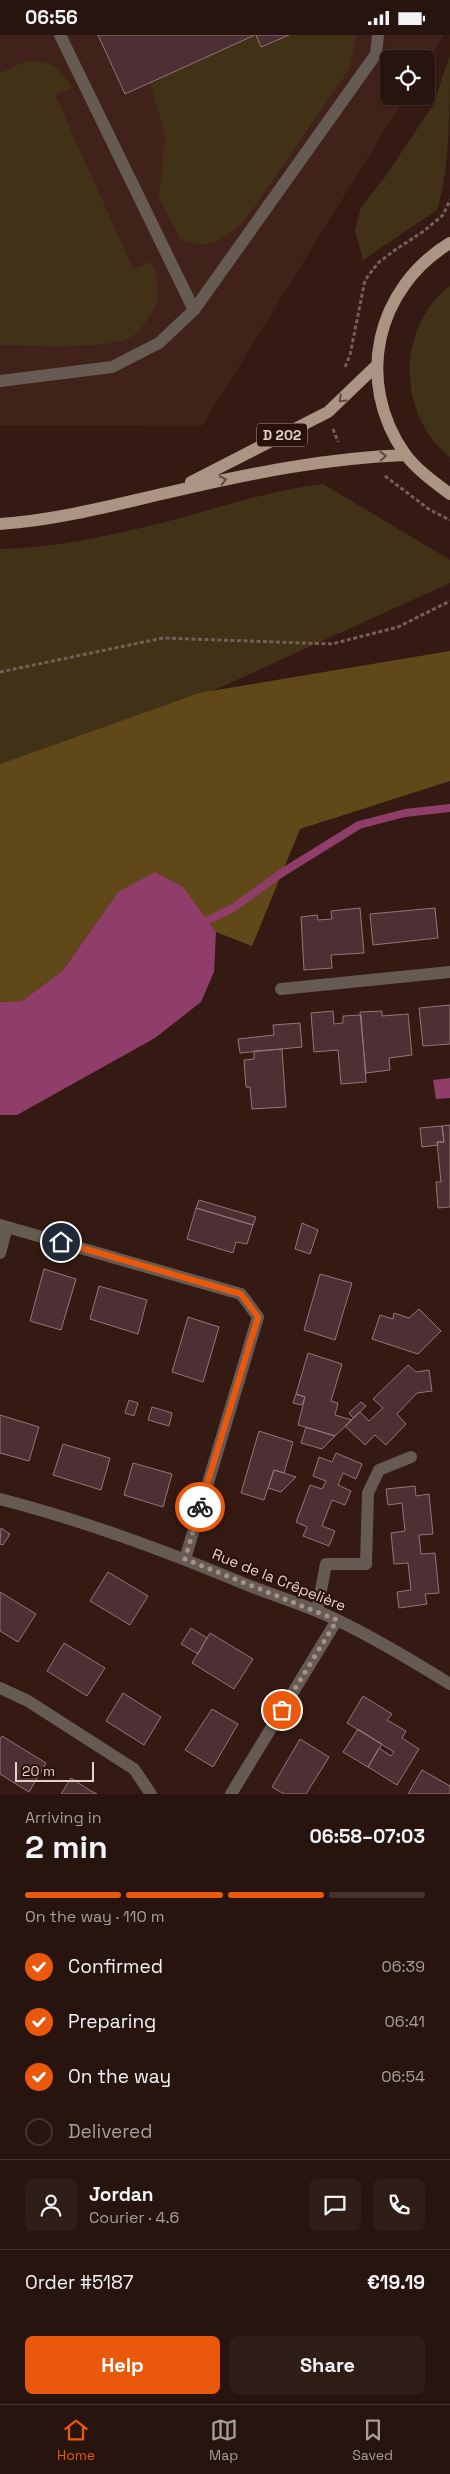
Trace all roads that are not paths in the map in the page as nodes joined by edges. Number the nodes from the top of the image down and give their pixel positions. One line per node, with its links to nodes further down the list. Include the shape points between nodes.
1 (60, 35): 4 (street)
2 (378, 35): 4 (street, via 376,54)
3 (449, 242): 5 (main road, via 402,286 382,331)
4 (194, 310): 6 (street, via 159,343 112,367)
5 (377, 365): 7 (main road, via 384,415); 8 (main road, D 202, one-way to 8, via 328,413)
6 (0, 381)
7 (406, 455): 8 (main road, D 202, one-way to 7, via 343,458); 9 (main road)
8 (175, 491): 10 (main road, D 202, via 31,522)
9 (450, 494)
10 (0, 524)
11 (450, 973): 12 (street)
12 (281, 989)
13 (4, 1226): 14 (street); 17 (street, via 241,1294 258,1317)
14 (0, 1253)
15 (411, 1457): 18 (street, via 379,1470 368,1493 366,1564 326,1563)
16 (0, 1499): 17 (street, Rue de la Crêpelière, via 56,1513)
17 (185, 1559): 18 (street, Rue de la Crêpelière)
18 (317, 1611): 19 (street, Rue de la Crêpelière)
19 (337, 1620): 20 (street, Rue de la Crêpelière); 23 (street)
20 (450, 1684)
21 (0, 1688): 22 (street, via 28,1701 134,1769)
22 (151, 1794)
23 (231, 1794)

